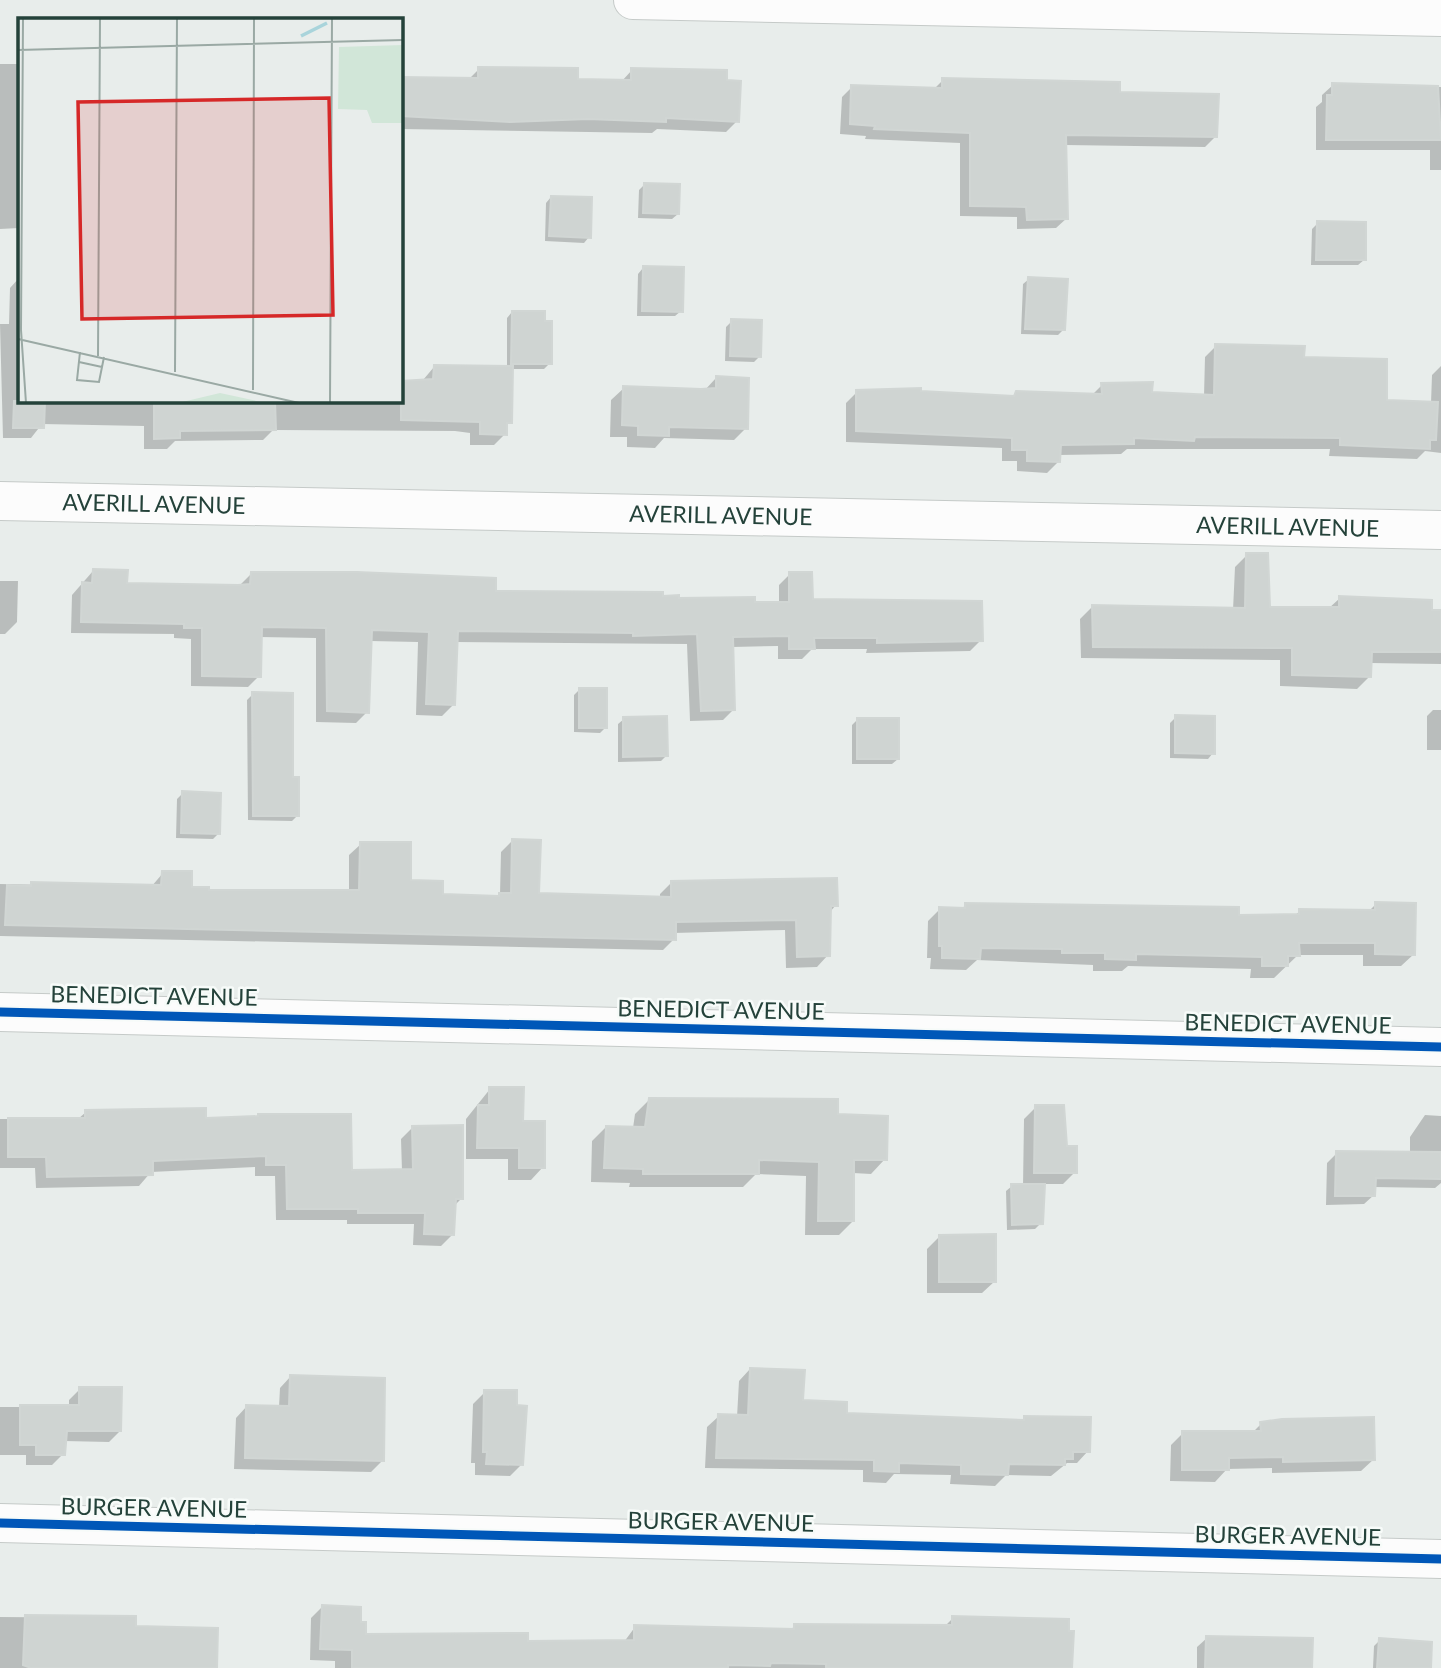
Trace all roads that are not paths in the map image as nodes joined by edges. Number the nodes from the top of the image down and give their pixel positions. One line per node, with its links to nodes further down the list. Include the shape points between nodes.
1 (633, 0): 2 (street)
2 (1441, 16)
3 (0, 501): 4 (street, AVERILL AVENUE)
4 (1441, 530)
5 (0, 1012): 6 (street, BENEDICT AVENUE)
6 (1441, 1047)
7 (0, 1523): 8 (street, BURGER AVENUE)
8 (1441, 1559)

